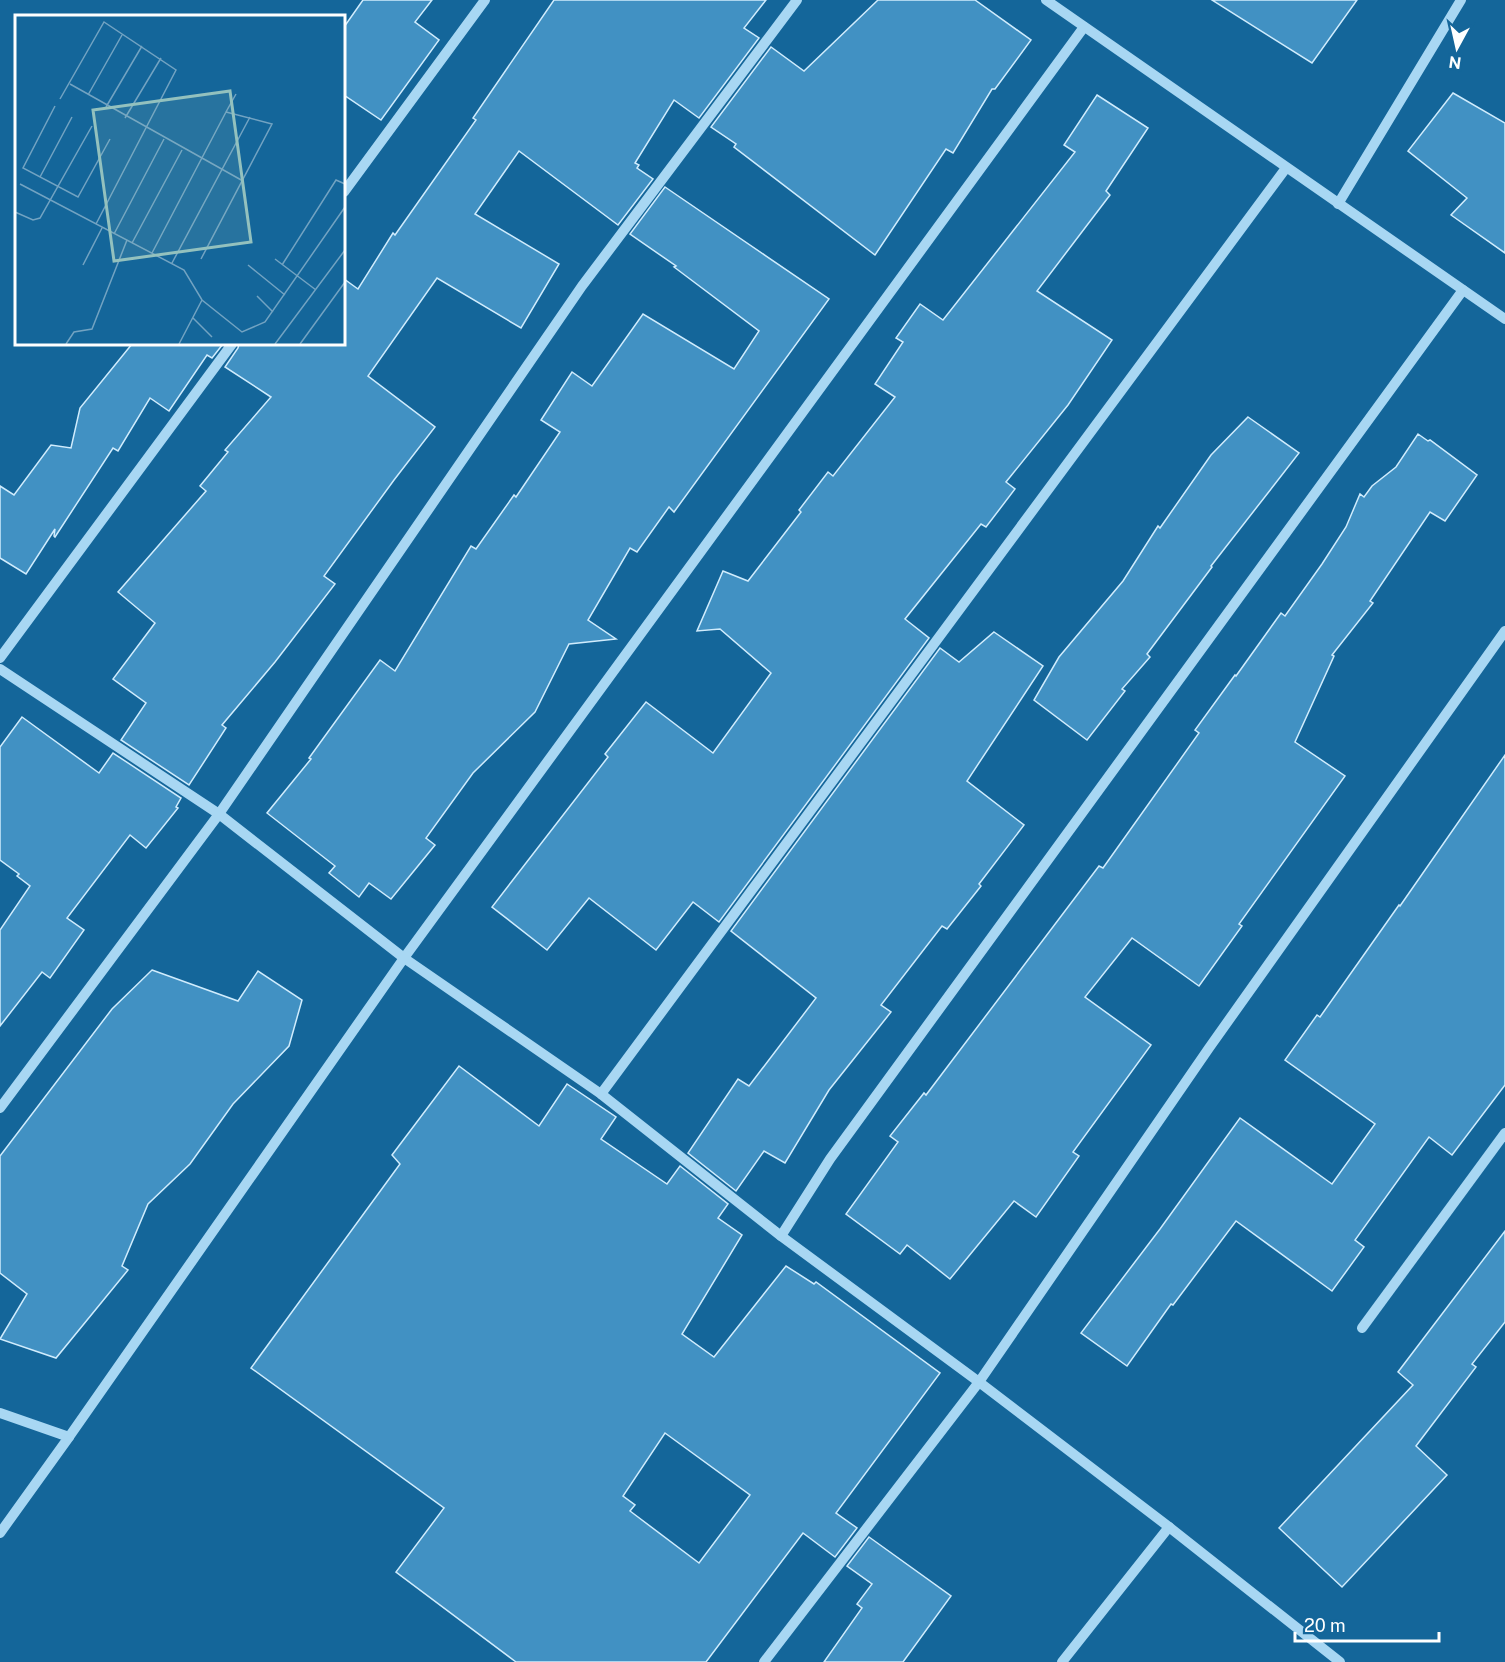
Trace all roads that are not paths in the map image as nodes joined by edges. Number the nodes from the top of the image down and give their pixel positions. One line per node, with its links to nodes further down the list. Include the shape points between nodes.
1 (485, 0): 7 (street)
2 (797, 0): 15 (street, via 582,286)
3 (1046, 0): 5 (street)
4 (1461, 0): 8 (street)
5 (1084, 27): 6 (street); 16 (street)
6 (1287, 168): 8 (street); 17 (street)
7 (345, 191)
8 (1338, 204): 9 (street)
9 (1463, 290): 10 (street); 20 (street, via 830,1159)
10 (1505, 319)
11 (231, 345): 13 (street)
12 (1505, 631): 22 (street, via 1209,1047)
13 (0, 658)
14 (0, 669): 15 (street)
15 (219, 814): 16 (street); 18 (street)
16 (404, 958): 17 (street); 24 (street)
17 (601, 1094): 20 (street)
18 (0, 1108)
19 (1505, 1133): 21 (street)
20 (781, 1236): 22 (street)
21 (1362, 1328)
22 (979, 1382): 25 (street); 27 (street)
23 (0, 1413): 24 (street)
24 (69, 1437): 26 (street)
25 (1169, 1527): 28 (street); 29 (street)
26 (0, 1533)
27 (764, 1662)
28 (1062, 1662)
29 (1340, 1662)

